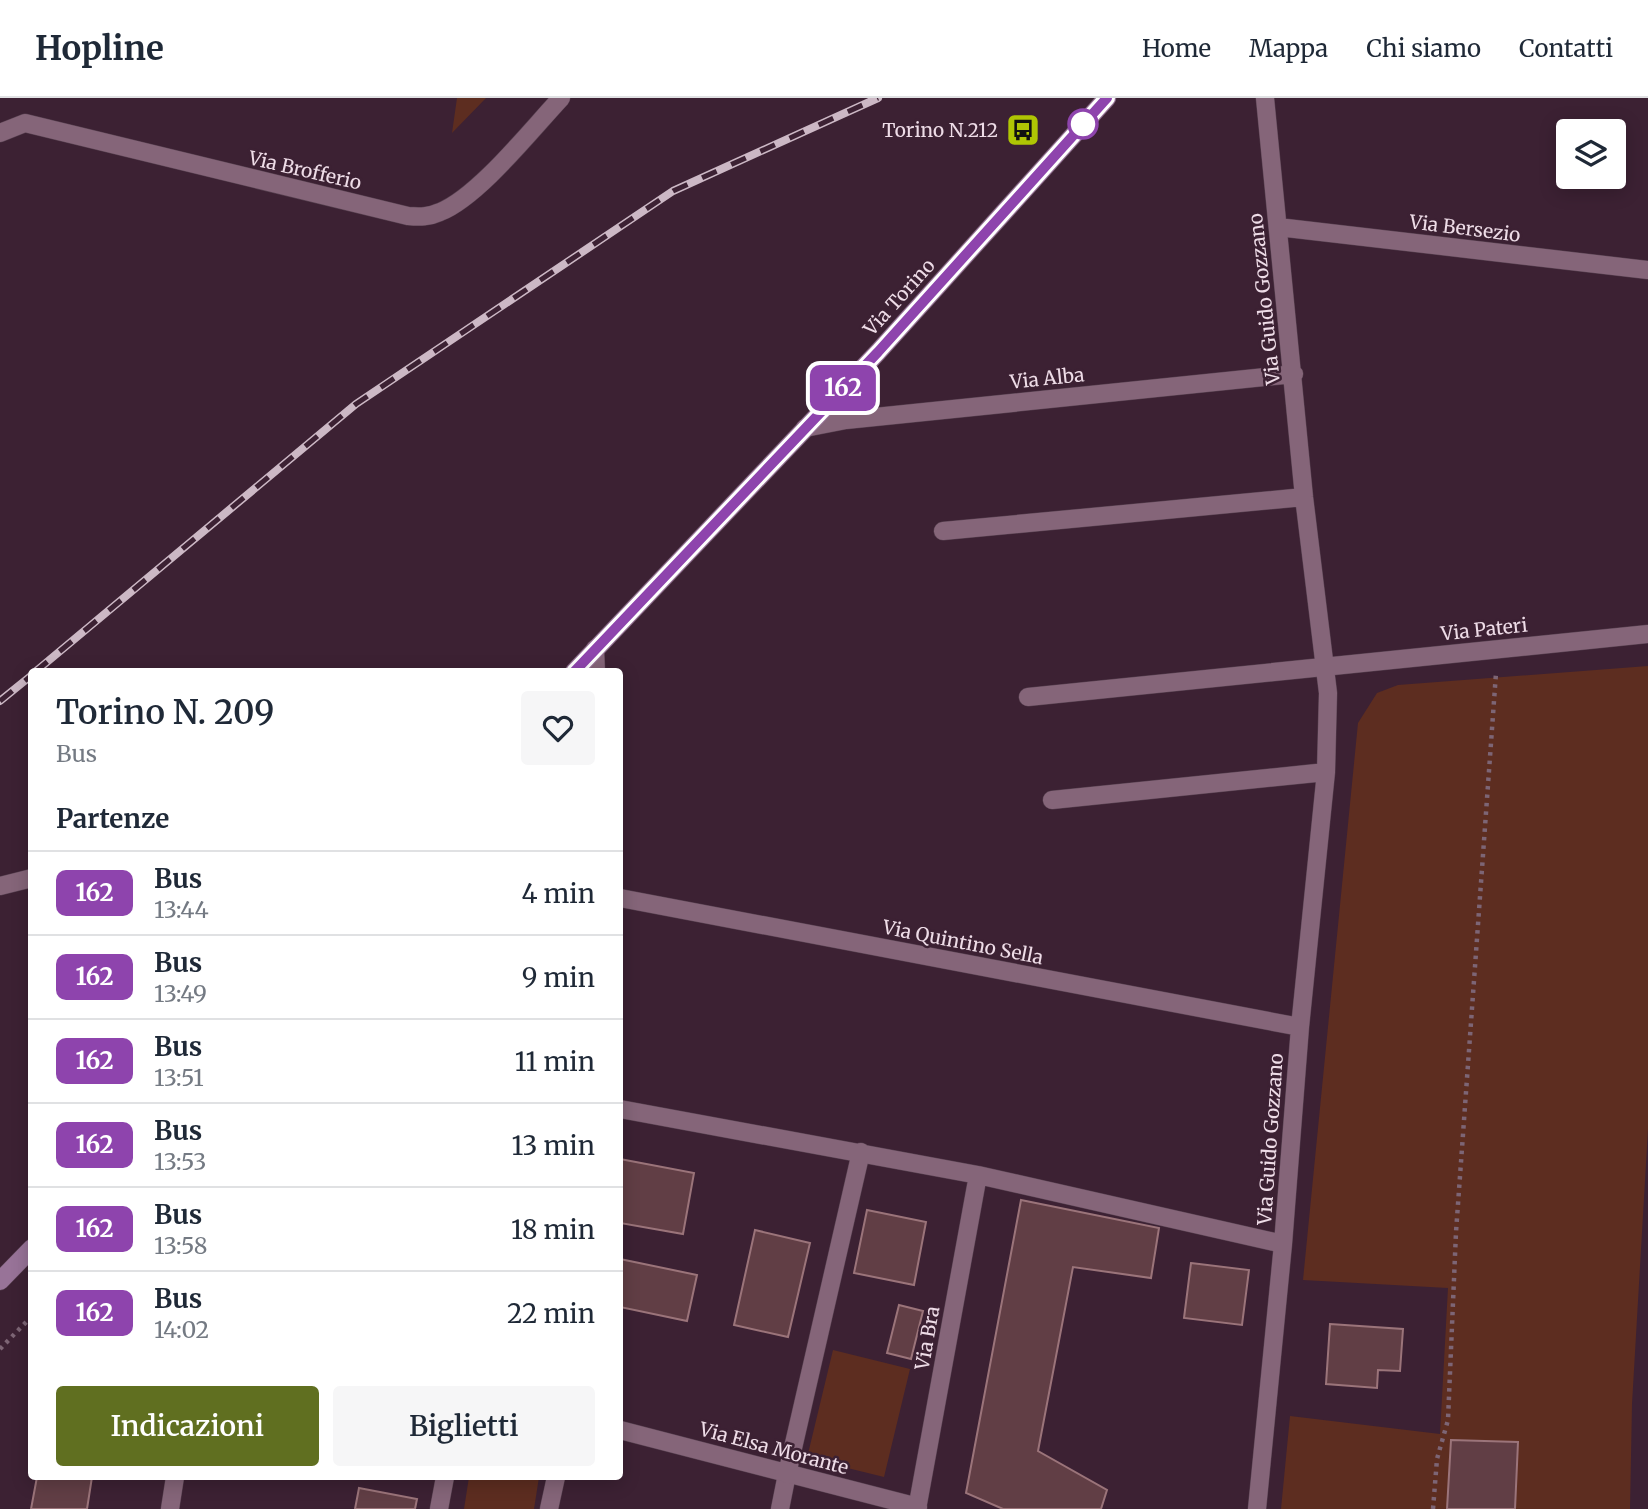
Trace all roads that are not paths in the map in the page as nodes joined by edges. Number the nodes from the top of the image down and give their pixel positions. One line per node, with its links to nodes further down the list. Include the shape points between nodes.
1 (561, 98): 4 (street, Via Brofferio, via 471,194 426,217 25,123)
2 (1107, 98): 8 (main road, Via Torino)
3 (1265, 98): 5 (street, Via Guido Gozzano)
4 (0, 133)
5 (1278, 227): 6 (street, Via Bersezio); 7 (street, Via Guido Gozzano)
6 (1648, 270)
7 (1294, 374): 8 (street, Via Alba); 9 (street, Via Guido Gozzano)
8 (805, 428): 12 (main road, Via Torino)
9 (1304, 497): 10 (street); 15 (street, Via Guido Gozzano)
10 (943, 531)
11 (1648, 635): 15 (street, Via Pateri)
12 (595, 649): 13 (main road, Via Torino); 14 (street)
13 (578, 668)
14 (596, 668)
15 (1326, 669): 16 (street); 17 (street, Via Guido Gozzano)
16 (1028, 697)
17 (1326, 772): 18 (street); 22 (street, Via Guido Gozzano)
18 (1052, 800)
19 (28, 879): 20 (street)
20 (0, 886)
21 (623, 899): 22 (street, Via Quintino Sella)
22 (1300, 1027): 26 (street, Via Guido Gozzano)
23 (623, 1110): 24 (street)
24 (861, 1152): 25 (street); 30 (street)
25 (978, 1175): 26 (street); 34 (street, Via Bra)
26 (1283, 1244): 39 (street, Via Guido Gozzano)
27 (28, 1252): 28 (main road)
28 (0, 1281)
29 (623, 1431): 30 (street, Via Elsa Morante)
30 (787, 1474): 34 (street, Via Elsa Morante); 38 (street)
31 (175, 1480): 35 (street)
32 (444, 1480): 36 (street)
33 (555, 1480): 37 (street)
34 (917, 1508)
35 (170, 1509)
36 (439, 1509)
37 (550, 1509)
38 (780, 1509)
39 (1257, 1509)

